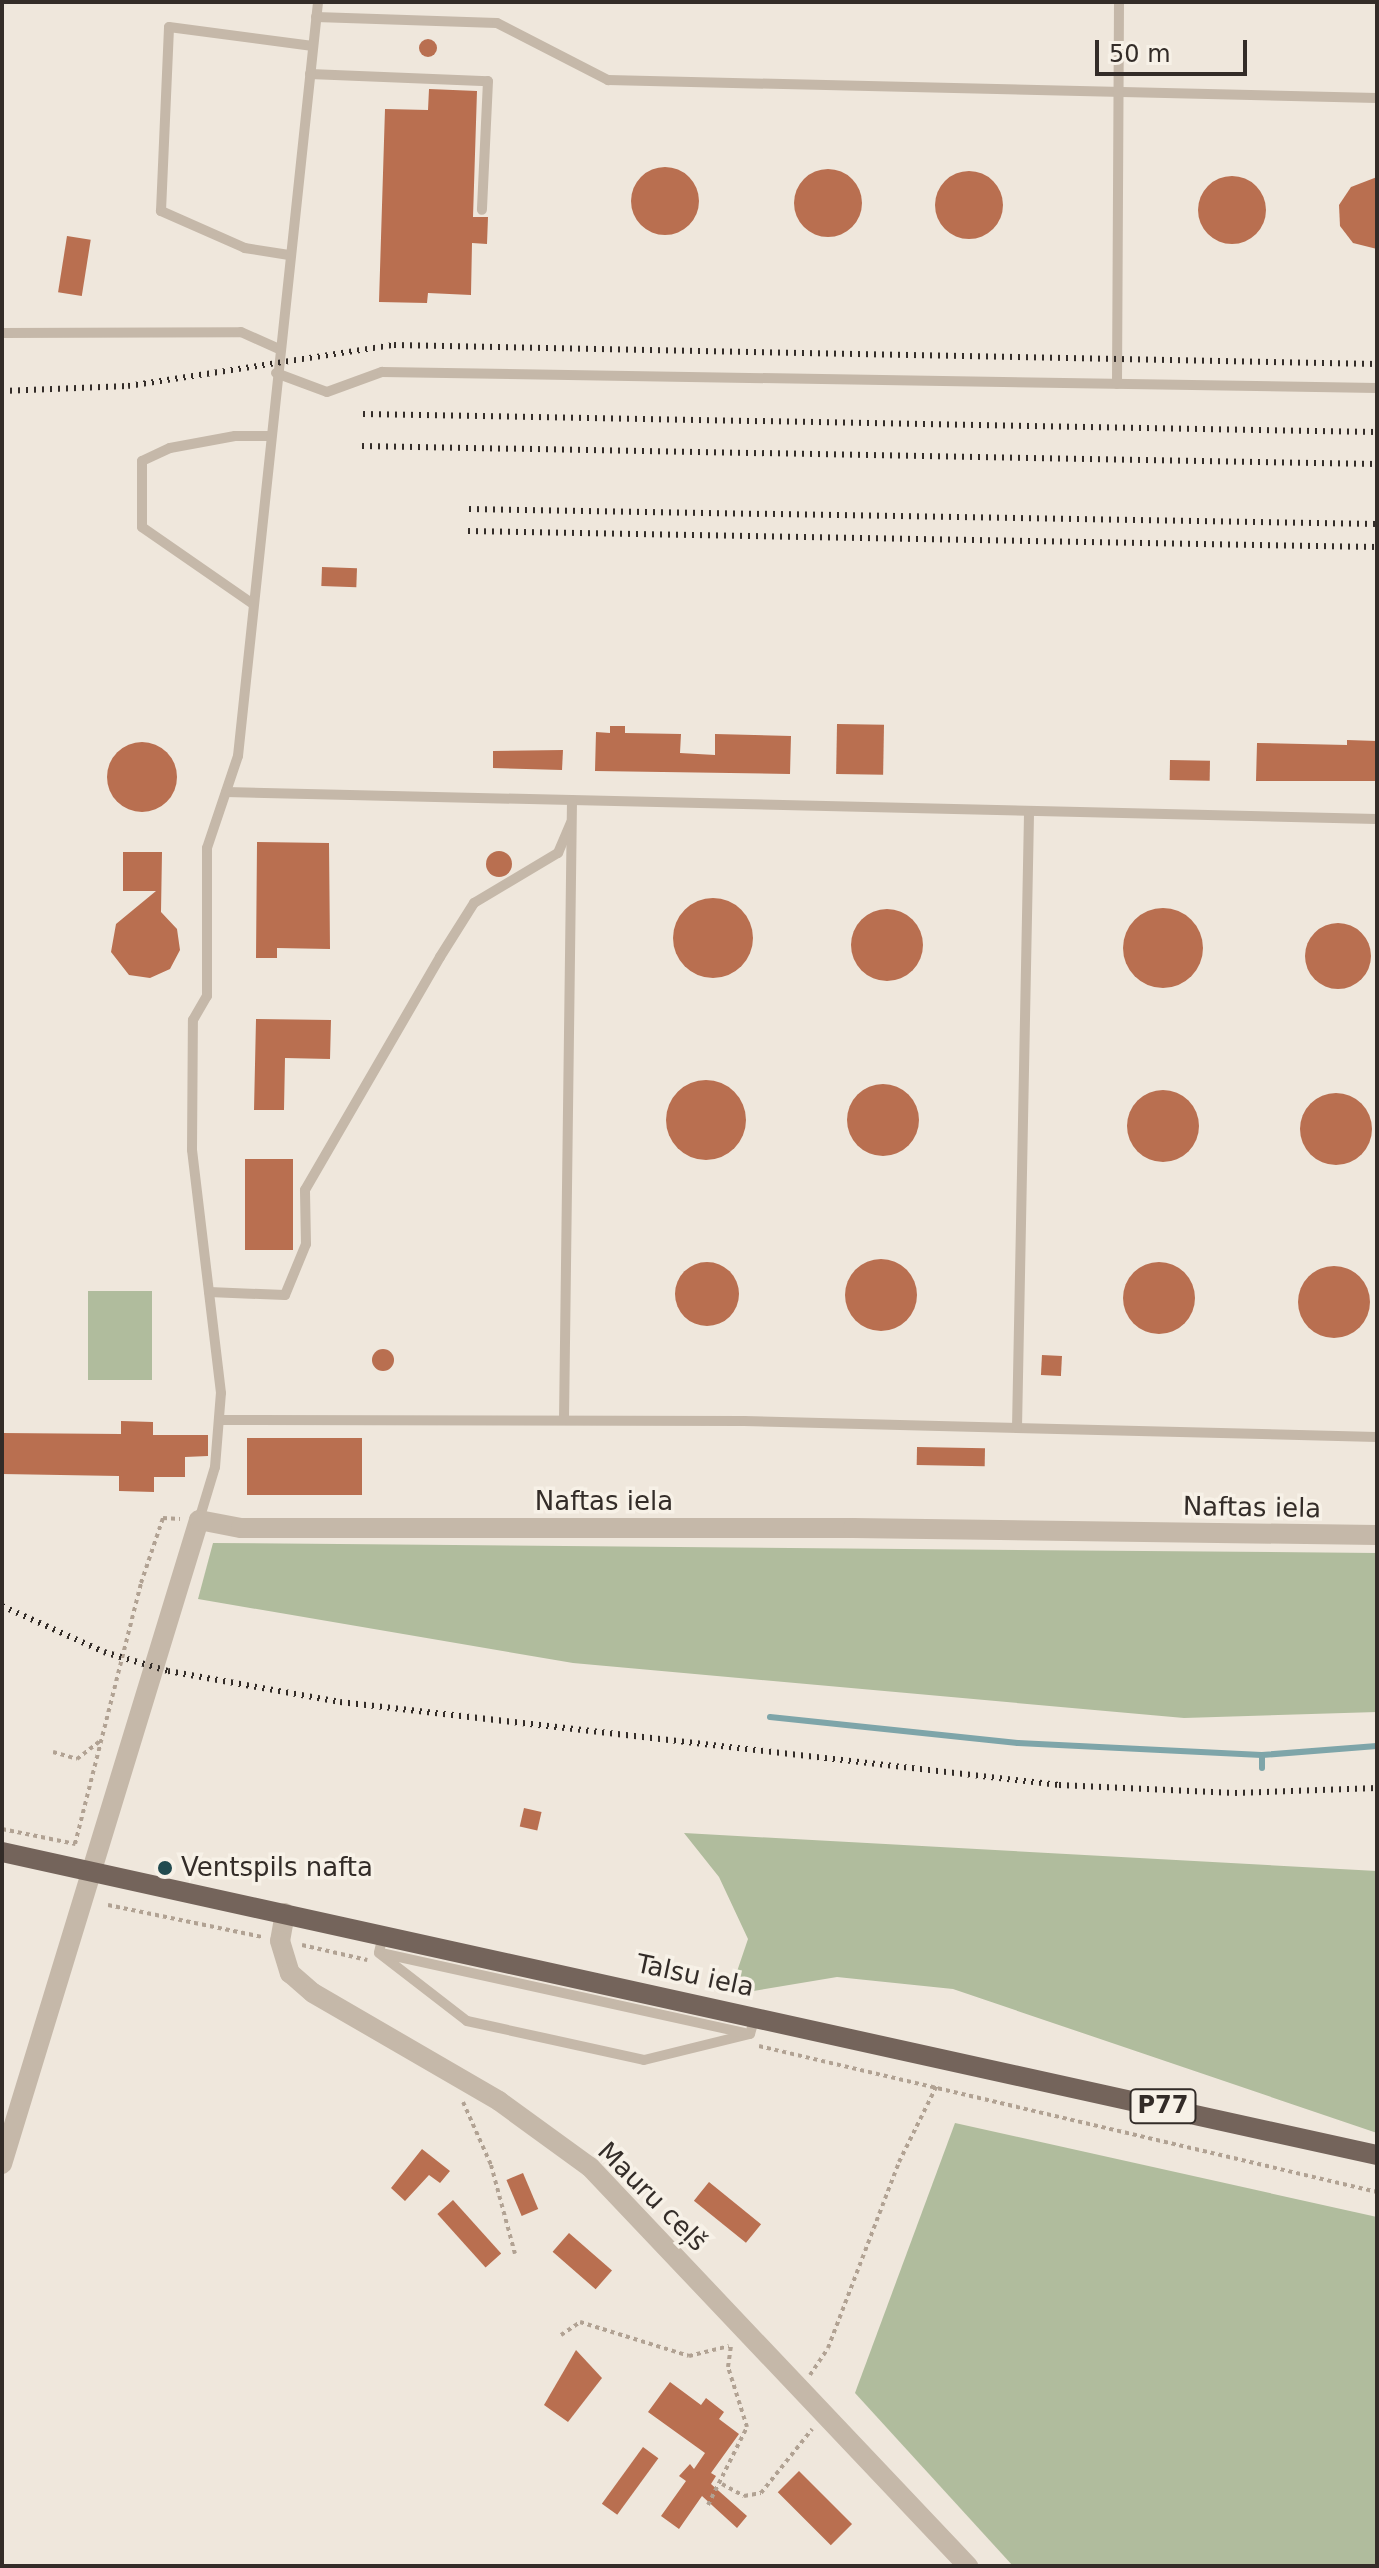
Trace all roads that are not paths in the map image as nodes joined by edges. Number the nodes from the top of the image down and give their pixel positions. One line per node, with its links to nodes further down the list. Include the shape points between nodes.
1 (318, 2): 3 (lane)
2 (1119, 2): 6 (lane)
3 (316, 17): 4 (lane); 6 (lane, via 497,23 608,80)
4 (313, 46): 5 (lane); 9 (lane, via 169,27 161,211 245,248)
5 (310, 74): 8 (lane, via 488,81); 9 (lane)
6 (1117, 92): 7 (lane); 13 (lane)
7 (1377, 98)
8 (482, 210)
9 (289, 255): 11 (lane)
10 (2, 333): 11 (lane, via 241,332)
11 (279, 349): 12 (lane)
12 (276, 373): 13 (lane, via 327,392 382,372); 15 (lane)
13 (1117, 384): 14 (lane)
14 (1377, 388)
15 (270, 436): 16 (lane); 16 (lane, via 235,436 170,448 142,461 142,527)
16 (253, 604): 17 (lane, via 238,756)
17 (226, 792): 18 (lane); 22 (lane, via 207,848 207,996 193,1020 192,1150)
18 (572, 800): 19 (lane); 21 (lane)
19 (1029, 812): 20 (lane); 25 (lane)
20 (1377, 819)
21 (571, 823): 22 (lane, via 558,853 474,903 440,957 305,1190 306,1244 285,1295); 24 (lane)
22 (209, 1292): 23 (lane)
23 (220, 1420): 24 (lane); 27 (lane, via 215,1467)
24 (564, 1420): 25 (lane)
25 (1017, 1428): 26 (lane)
26 (1377, 1437)
27 (199, 1520): 28 (street, Naftas iela, via 241,1528); 30 (street)
28 (1377, 1535)
29 (2, 1852): 30 (main road, Talsu iela / P77)
30 (91, 1871): 31 (main road, Talsu iela / P77); 35 (street)
31 (285, 1913): 32 (main road, Talsu iela / P77); 36 (street, Mauru ceļš, via 280,1941 290,1973 313,1993 456,2076 590,2167)
32 (381, 1944): 33 (main road, Talsu iela / P77); 33 (lane, via 467,2021 629,2057 644,2060)
33 (752, 2025): 34 (main road, Talsu iela / P77, via 949,2057)
34 (1377, 2155)
35 (2, 2164)
36 (968, 2566)

